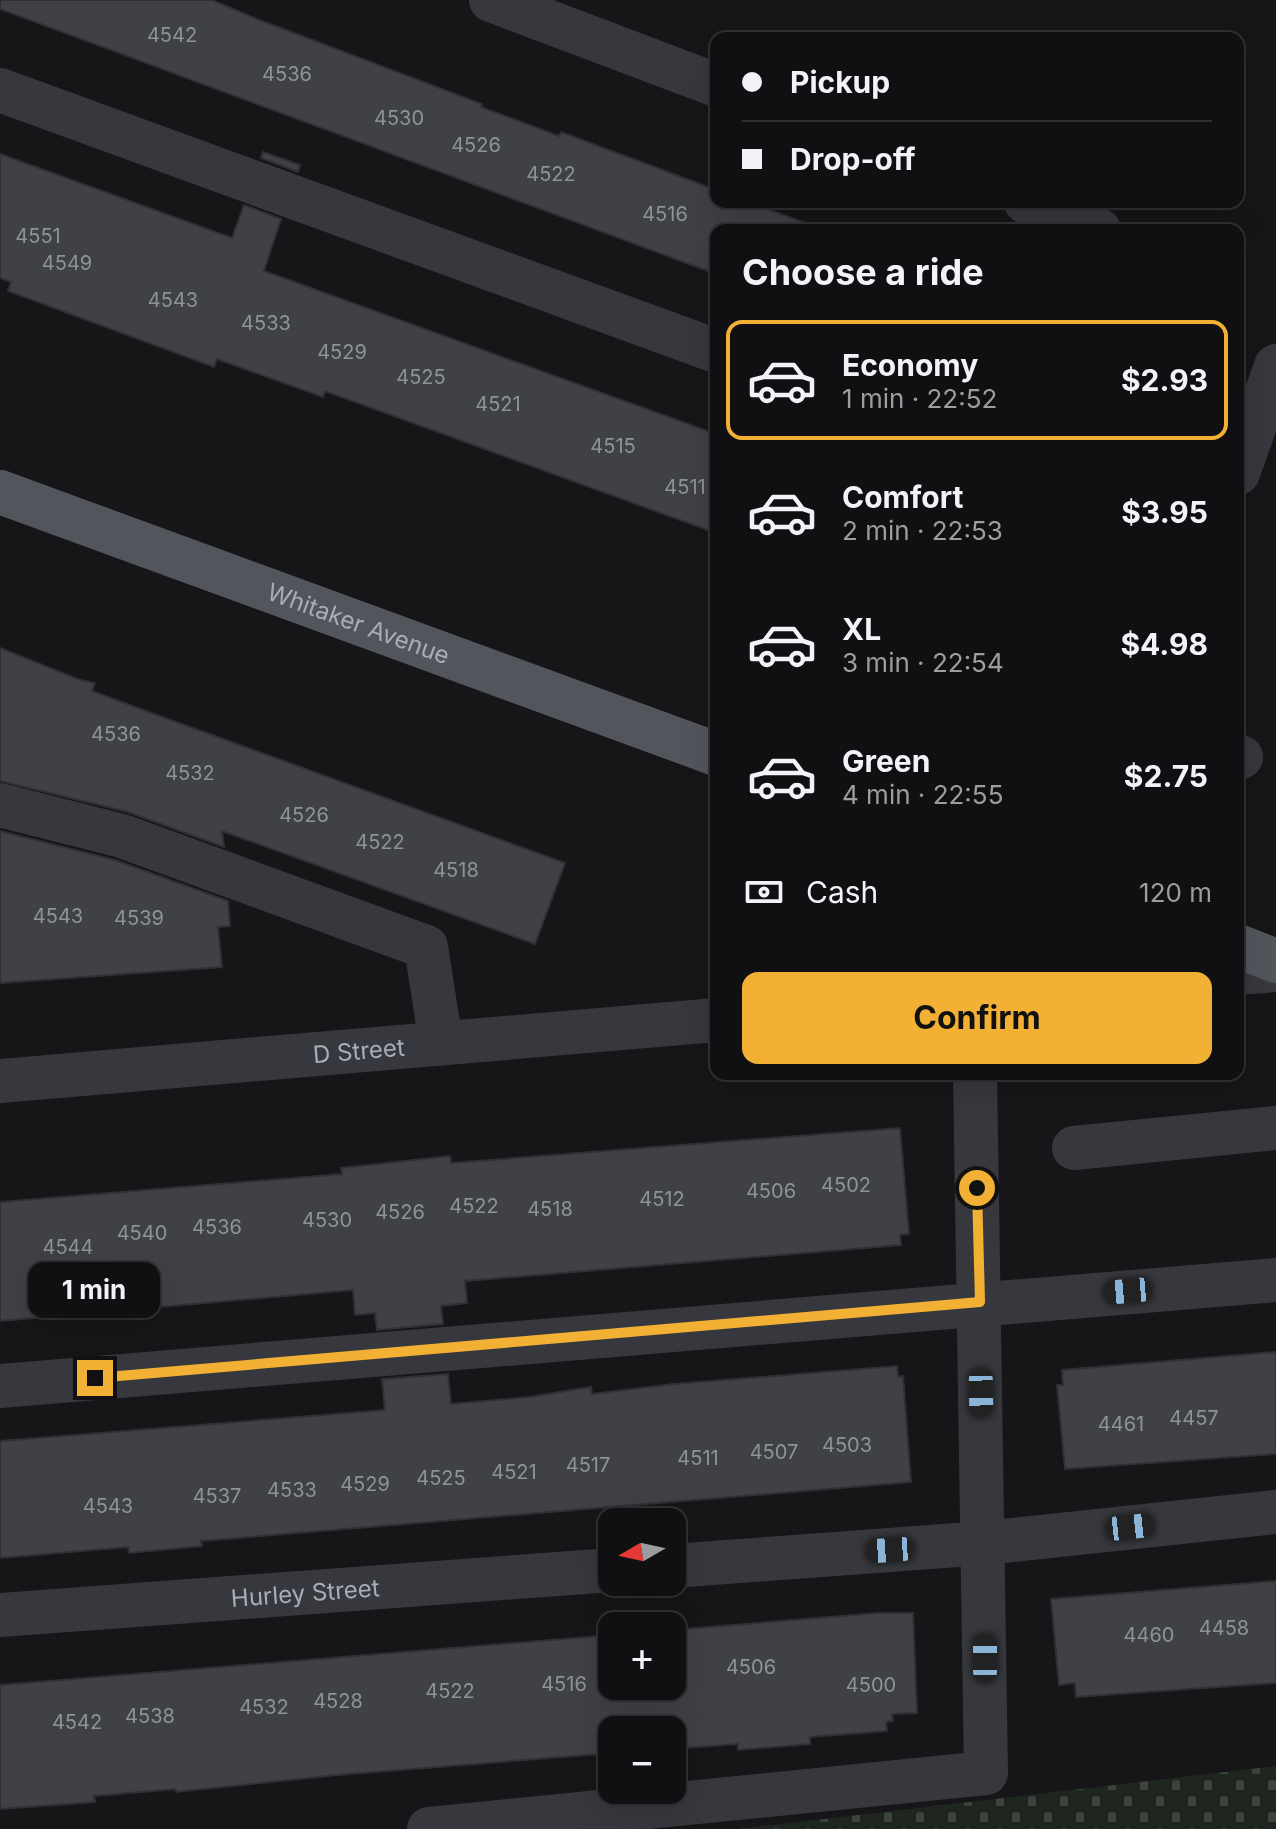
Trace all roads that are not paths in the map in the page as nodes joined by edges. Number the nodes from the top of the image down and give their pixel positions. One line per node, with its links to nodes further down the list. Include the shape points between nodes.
1 (491, 0): 2 (street)
2 (710, 83)
3 (0, 90): 6 (street)
4 (1042, 208): 5 (street)
5 (1083, 224)
6 (710, 349)
7 (1276, 366): 8 (street)
8 (1244, 456)
9 (0, 492): 10 (main road, Whitaker Avenue)
10 (710, 752)
11 (0, 805): 17 (street, via 122,836 426,947)
12 (1244, 948): 13 (main road)
13 (1276, 961)
14 (1276, 970): 15 (street)
15 (1244, 973)
16 (710, 1021): 17 (street, D Street)
17 (441, 1043): 19 (street, D Street)
18 (975, 1080): 23 (street)
19 (0, 1081)
20 (1276, 1128): 21 (street)
21 (1074, 1148)
22 (1276, 1280): 23 (street)
23 (980, 1302): 24 (street); 26 (street)
24 (0, 1386)
25 (1276, 1512): 26 (street)
26 (984, 1543): 27 (street); 30 (street, via 986,1773)
27 (686, 1565)
28 (598, 1571): 29 (street, Hurley Street)
29 (0, 1615)
30 (429, 1829)

